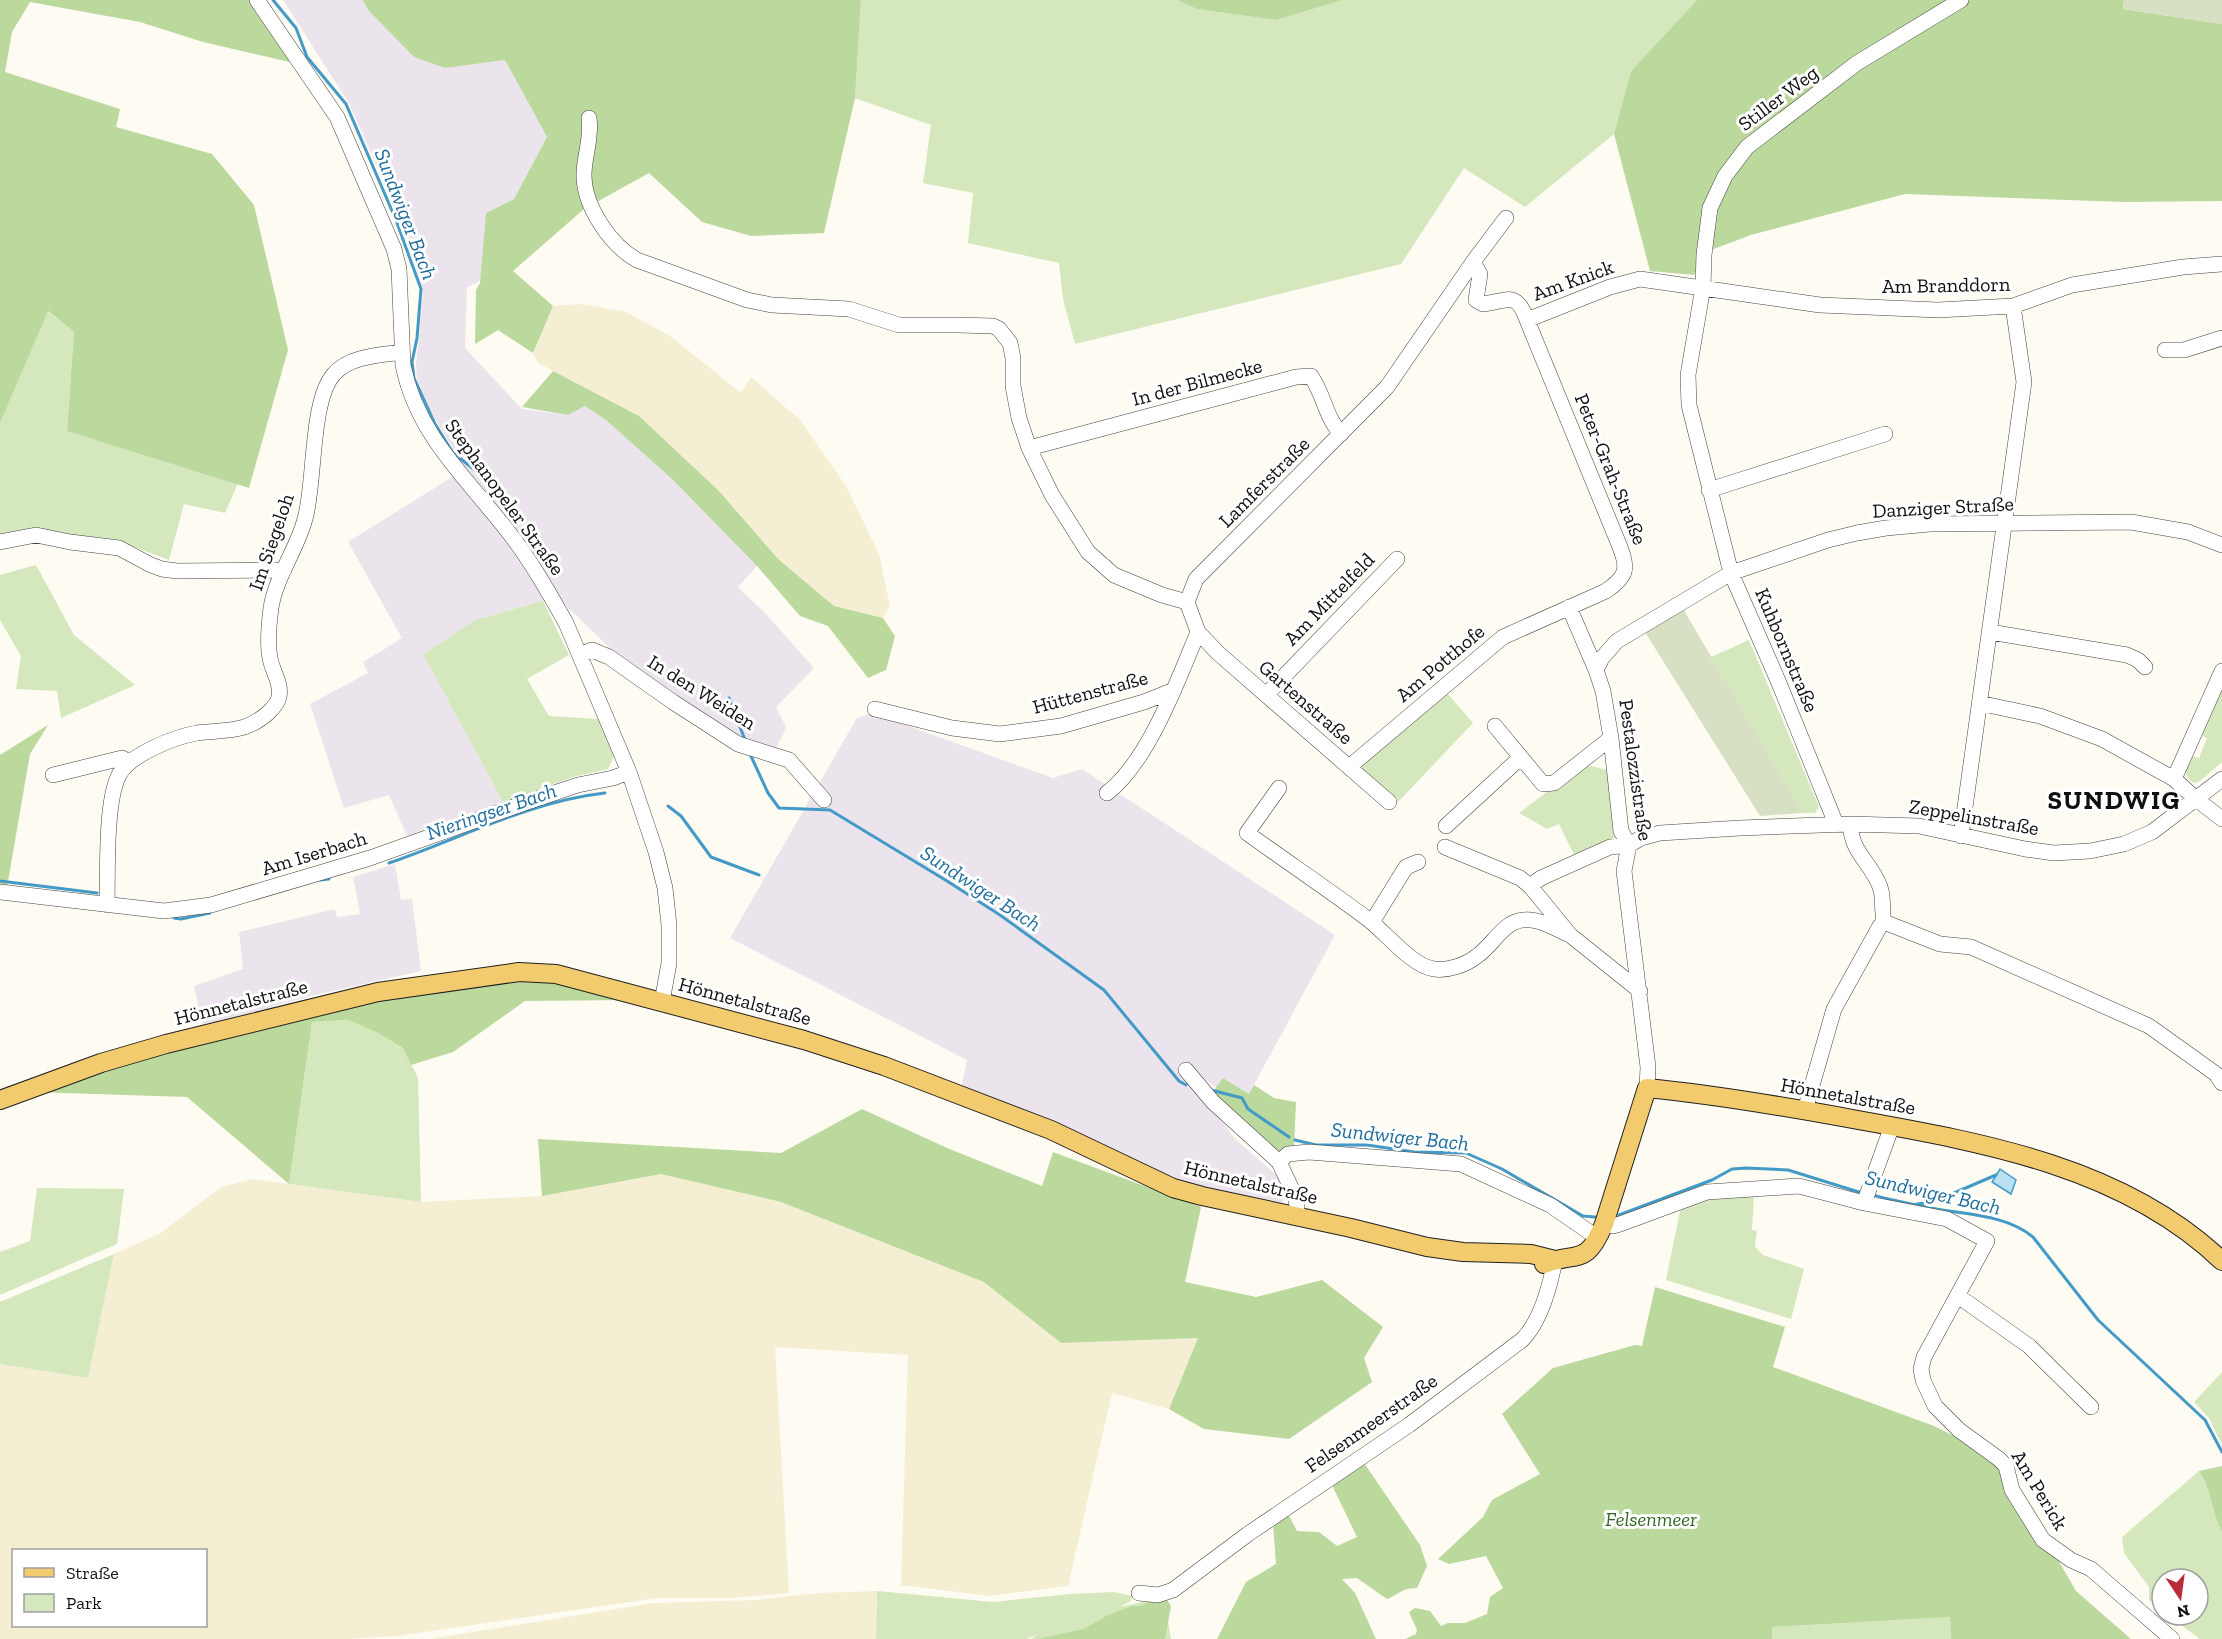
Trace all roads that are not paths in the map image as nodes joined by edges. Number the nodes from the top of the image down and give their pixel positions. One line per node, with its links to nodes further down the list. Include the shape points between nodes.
1 (257, 0): 12 (street, Stephanopeler Straße, via 337,117 394,249 399,270)
2 (1961, 0): 7 (street, Stiller Weg, via 1857,63 1747,147 1725,176 1710,208)
3 (589, 118): 15 (street, via 591,134 584,174 589,202 623,252 747,300 849,309 899,325 993,326 1010,343 1015,397)
4 (1506, 218): 5 (street, Lamferstraße)
5 (1473, 262): 9 (street, Am Knick, via 1480,274 1476,300 1483,304 1515,300); 13 (street, Lamferstraße, via 1387,387)
6 (2222, 264): 8 (street, Am Branddorn, via 2072,285)
7 (1703, 287): 8 (street, Am Branddorn, via 1820,305 1938,310); 9 (street, Am Knick, via 1640,279 1610,286); 16 (street, Kuhbornstraße, via 1687,388)
8 (2013, 306): 17 (street, via 2024,382)
9 (1527, 320): 24 (street, Peter-Grah-Straße, via 1625,559 1625,573 1617,583)
10 (2222, 338): 11 (street, via 2184,350)
11 (2165, 350)
12 (402, 352): 21 (street, Im Siegeloh, via 364,358 341,367 324,388 306,517); 27 (street, Stephanopeler Straße, via 411,394 444,456 511,535 558,608)
13 (1341, 434): 15 (street, In der Bilmecke, via 1330,421 1321,391 1311,376); 23 (street, Lamferstraße, via 1197,579)
14 (1885, 434): 16 (street)
15 (1029, 448): 23 (street, via 1052,495 1088,552 1114,575)
16 (1709, 490): 22 (street, Kuhbornstraße)
17 (2005, 524): 19 (street, Danziger Straße, via 2145,524 2188,532); 22 (street, Danziger Straße, via 1930,524 1857,533); 26 (street)
18 (0, 542): 21 (street, via 36,535 119,548 151,565 177,571)
19 (2222, 545)
20 (1396, 559): 32 (street, Am Mittelfeld)
21 (284, 570): 38 (street, Im Siegeloh, via 271,607 269,656 280,688 279,700 272,709 240,730 180,738)
22 (1731, 573): 29 (street, Danziger Straße, via 1617,641); 50 (street, Kuhbornstraße)
23 (1187, 602): 25 (street)
24 (1569, 607): 29 (street, Pestalozzistraße); 39 (street, Am Potthofe, via 1503,638)
25 (1198, 632): 31 (street); 32 (street, Gartenstraße)
26 (1990, 632): 28 (street, via 2127,655); 33 (street)
27 (580, 655): 40 (street, Stephanopeler Straße); 46 (street, In den Weiden, via 592,650 609,657 738,744 789,760)
28 (2145, 667)
29 (1596, 670): 36 (street, Pestalozzistraße)
30 (2222, 671): 42 (street)
31 (1174, 690): 34 (street, Hüttenstraße, via 1061,726 1000,734 952,728); 45 (street, via 1143,749 1120,782)
32 (1266, 695): 39 (street, Gartenstraße)
33 (1979, 703): 42 (street, via 2067,725 2102,739); 52 (street)
34 (875, 709)
35 (1495, 726): 37 (street)
36 (1611, 738): 37 (street, via 1554,783 1543,784); 53 (street, Pestalozzistraße, via 1621,831)
37 (1520, 758): 51 (street)
38 (129, 762): 41 (street, via 122,758); 58 (street, via 114,786 111,804)
39 (1349, 768): 48 (street, Gartenstraße)
40 (629, 772): 58 (street, Am Iserbach, via 578,785 370,858 232,900 164,911); 63 (street, Stephanopeler Straße, via 656,852 668,907 669,963)
41 (53, 775)
42 (2174, 779): 47 (street)
43 (2222, 779): 47 (street, Zeppelinstraße)
44 (1279, 788): 59 (street, via 1247,832)
45 (1107, 793)
46 (824, 800)
47 (2196, 800): 49 (street); 52 (street, Zeppelinstraße, via 2152,832 2089,856)
48 (1389, 802)
49 (2222, 819)
50 (1843, 824): 52 (street, Zeppelinstraße, via 1919,826); 53 (street, Zeppelinstraße, via 1660,833); 60 (street, Kuhbornstraße, via 1877,880)
51 (1446, 826)
52 (1961, 836)
53 (1629, 845): 56 (street, via 1610,847); 62 (street, Pestalozzistraße, via 1624,871)
54 (1445, 846): 56 (street)
55 (1418, 862): 59 (street, via 1406,867)
56 (1530, 886): 61 (street)
57 (0, 892): 58 (street, Am Iserbach)
58 (107, 906)
59 (1372, 922): 61 (street, via 1415,960 1433,969 1448,968 1478,956 1514,922 1533,920)
60 (1884, 922): 65 (street, via 1940,944 1971,947 2149,1026 2216,1074); 68 (street, via 1834,1009)
61 (1570, 935): 62 (street)
62 (1640, 991): 66 (street, Pestalozzistraße)
63 (662, 1002): 67 (main road, Hönnetalstraße, via 556,974 519,972 474,977 378,992 166,1044); 72 (main road, Hönnetalstraße, via 804,1040 921,1079 1051,1130 1173,1188)
64 (1186, 1070): 70 (street, via 1213,1102)
65 (2222, 1083)
66 (1647, 1088): 68 (main road, Hönnetalstraße); 73 (main road)
67 (0, 1100)
68 (1805, 1110): 69 (main road, Hönnetalstraße)
69 (1892, 1126): 71 (street); 75 (main road, Hönnetalstraße, via 2026,1157 2083,1176 2163,1215)
70 (1279, 1162): 72 (street, via 1296,1198); 73 (street, via 1288,1154 1309,1152 1461,1164)
71 (1866, 1197): 73 (street, via 1779,1186 1707,1192); 76 (street, Am Perick, via 1947,1219 1987,1242)
72 (1294, 1216): 74 (main road, Hönnetalstraße, via 1427,1247 1530,1264)
73 (1601, 1231): 74 (main road, Hönnetalstraße, via 1581,1256)
74 (1554, 1260): 78 (street, Felsenmeerstraße, via 1535,1322 1522,1340 1409,1425 1173,1590)
75 (2222, 1262)
76 (1958, 1296): 77 (street, via 2029,1346); 79 (street, Am Perick, via 1921,1369 1935,1406 2006,1466 2012,1490 2043,1540 2091,1569)
77 (2091, 1407)
78 (1138, 1593)
79 (2172, 1639)

